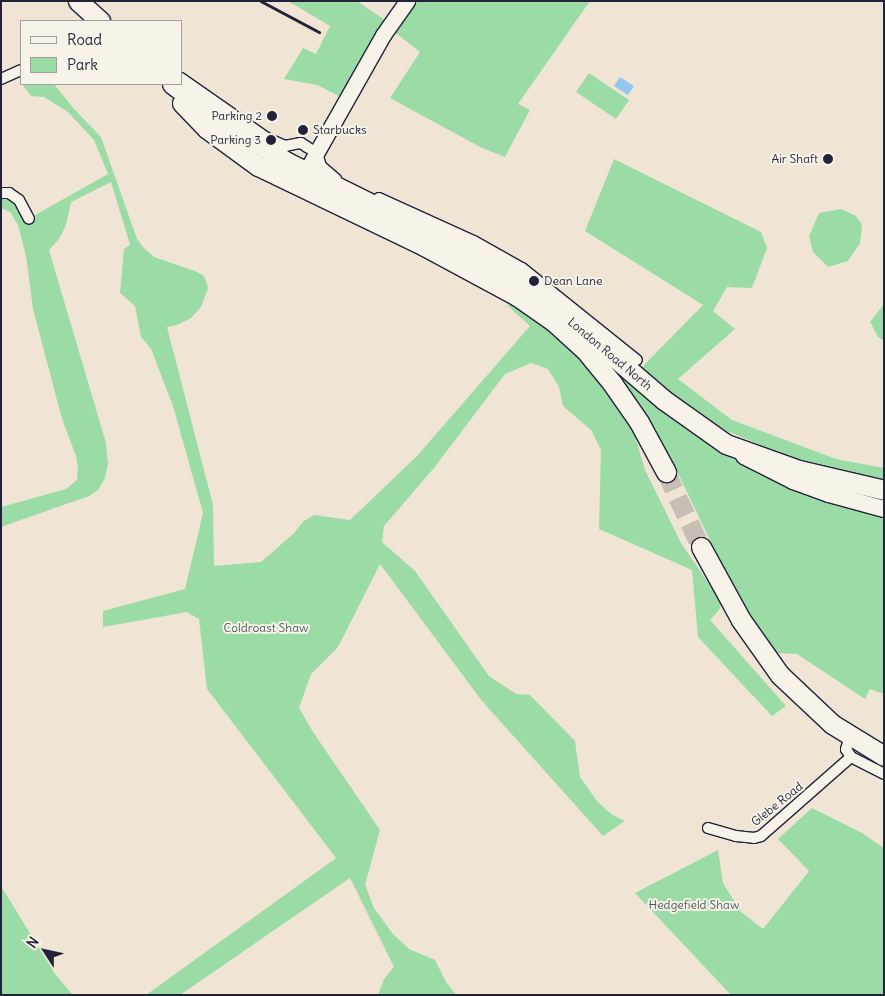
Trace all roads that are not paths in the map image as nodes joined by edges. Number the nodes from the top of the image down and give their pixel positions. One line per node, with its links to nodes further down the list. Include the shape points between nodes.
1 (78, 1): 3 (highway)
2 (407, 1): 10 (street, via 383,35)
3 (99, 20)
4 (20, 70): 5 (street)
5 (1, 78)
6 (182, 79): 9 (street)
7 (165, 85): 11 (highway, via 206,128 258,166)
8 (174, 85): 9 (highway)
9 (241, 128): 10 (street, via 285,146 300,142); 11 (highway)
10 (317, 153): 11 (street); 12 (street, via 322,166)
11 (302, 180): 12 (highway, London Road North); 17 (highway, London Road North, via 517,296 552,321 585,350 612,383 639,422)
12 (336, 183): 15 (street, London Road North, via 474,241 522,268); 16 (highway, London Road North, via 523,283 664,400)
13 (1, 193): 14 (street, via 9,193 19,200)
14 (29, 219)
15 (637, 360)
16 (726, 444): 18 (highway, via 799,470); 19 (main road, London Road North, via 759,466 794,481)
17 (666, 472)
18 (884, 490)
19 (884, 509)
20 (701, 547): 21 (highway, via 765,656 803,699)
21 (850, 736): 22 (highway); 23 (street, via 846,749)
22 (884, 756)
23 (850, 757): 24 (street); 25 (street, Glebe Road, via 761,836 736,836)
24 (884, 774)
25 (708, 828)

